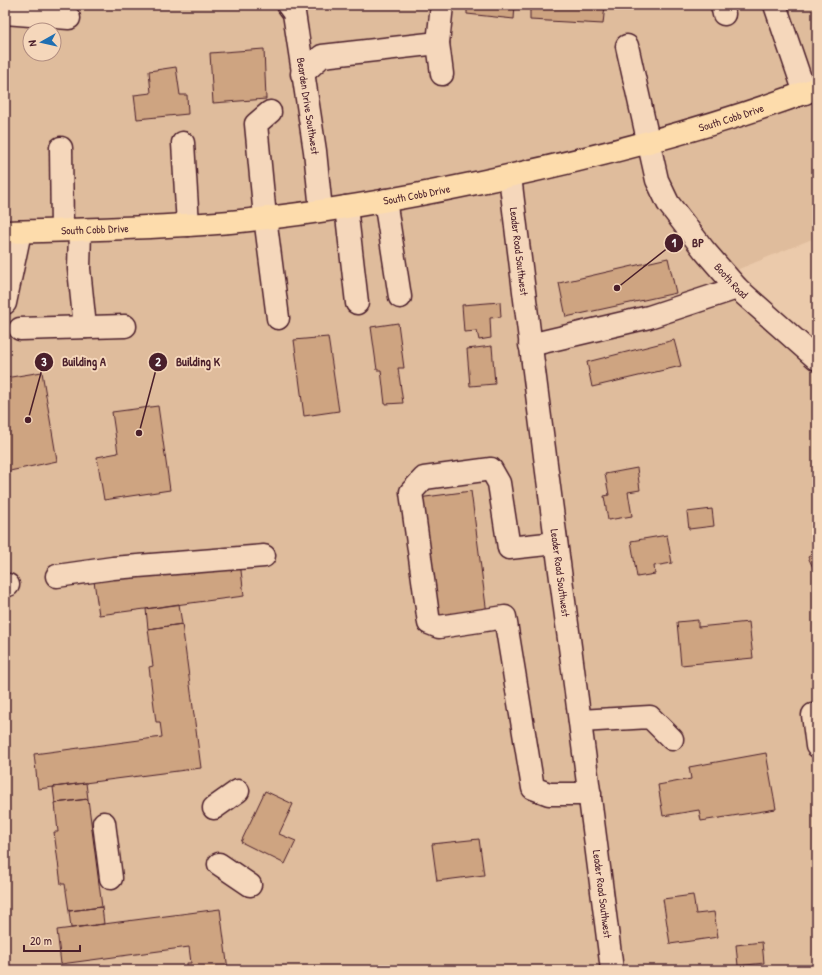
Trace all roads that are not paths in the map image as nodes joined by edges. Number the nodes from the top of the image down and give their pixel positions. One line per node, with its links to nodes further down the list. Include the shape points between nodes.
1 (288, 5): 8 (street, Bearden Drive Southwest, via 294,13)
2 (442, 5): 6 (street)
3 (775, 5): 10 (street)
4 (5, 13): 5 (street)
5 (69, 18)
6 (438, 44): 8 (street, via 322,56); 9 (street)
7 (627, 46): 12 (street, Booth Road)
8 (302, 74): 18 (street, Bearden Drive Southwest, via 301,107 315,151)
9 (442, 74)
10 (811, 90): 12 (main road, South Cobb Drive)
11 (257, 121): 19 (street)
12 (648, 142): 15 (main road, South Cobb Drive); 23 (street, Booth Road, via 657,180 668,203)
13 (183, 143): 20 (street)
14 (61, 148): 21 (street)
15 (510, 176): 16 (main road, South Cobb Drive); 31 (street, Leader Road Southwest)
16 (385, 200): 17 (main road, South Cobb Drive); 24 (street)
17 (346, 207): 18 (main road, South Cobb Drive); 26 (street)
18 (321, 210): 19 (main road, South Cobb Drive)
19 (265, 217): 20 (main road, South Cobb Drive); 27 (street)
20 (188, 225): 21 (main road, South Cobb Drive)
21 (71, 230): 22 (main road, South Cobb Drive); 29 (street, via 79,269)
22 (13, 232): 25 (street)
23 (737, 288): 31 (street, via 649,317); 32 (street, Booth Road)
24 (400, 297)
25 (5, 303)
26 (357, 303)
27 (278, 318)
28 (125, 326): 29 (street)
29 (85, 327): 30 (street)
30 (20, 329)
31 (530, 345): 33 (street, Leader Road Southwest)
32 (817, 359)
33 (556, 543): 37 (street, Leader Road Southwest); 41 (street, via 509,548 499,483 491,469 424,478 411,492 429,623 439,627 505,617 533,788 549,794)
34 (264, 556): 35 (street, via 113,568)
35 (57, 576)
36 (813, 715): 39 (street)
37 (580, 721): 38 (street, via 650,717); 41 (street, Leader Road Southwest)
38 (672, 739)
39 (817, 746)
40 (238, 791): 42 (street)
41 (590, 794): 47 (street, Leader Road Southwest)
42 (214, 808)
43 (104, 823): 45 (street)
44 (219, 864): 46 (street)
45 (111, 878)
46 (250, 885)
47 (612, 970)

